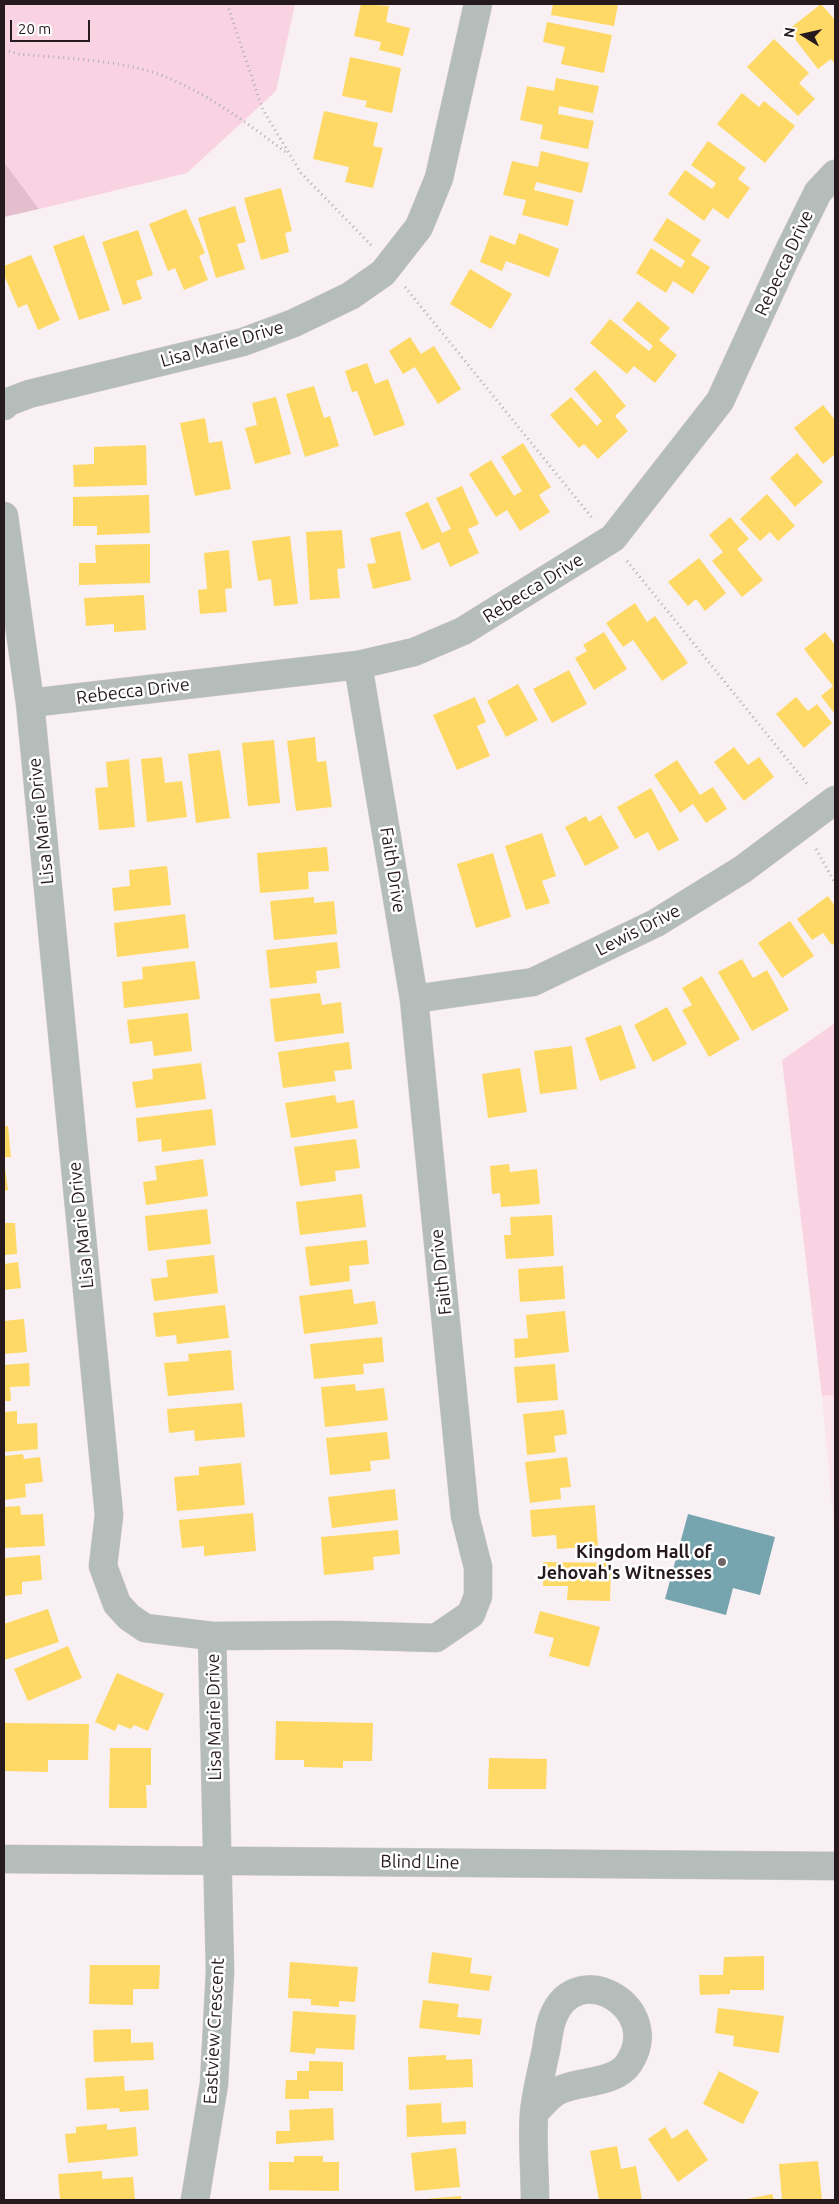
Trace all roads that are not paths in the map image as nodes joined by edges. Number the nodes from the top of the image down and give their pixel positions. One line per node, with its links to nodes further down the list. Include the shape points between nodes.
1 (478, 4): 3 (street, Lisa Marie Drive, via 439,178 419,227 383,273 350,296 294,323 243,342 29,394)
2 (835, 174): 5 (street, Rebecca Drive, via 818,192 720,401 613,538 463,631 414,652)
3 (4, 406)
4 (4, 516): 6 (street, Lisa Marie Drive)
5 (358, 665): 6 (street, Rebecca Drive); 8 (street, Faith Drive)
6 (30, 703): 9 (street, Lisa Marie Drive, via 110,1515 103,1566 117,1604 145,1628)
7 (835, 800): 8 (street, Lewis Drive, via 743,869 656,923 533,982)
8 (414, 1000): 9 (street, Faith Drive, via 465,1516 478,1566 478,1596 471,1614 437,1638)
9 (212, 1636): 11 (street, Lisa Marie Drive)
10 (4, 1859): 11 (street, Blind Line)
11 (217, 1860): 12 (street, Blind Line); 14 (street, Eastview Crescent, via 220,1971 214,2084)
12 (835, 1866)
13 (534, 2113): 13 (street, via 554,2016 567,1998 582,1990 598,1989 612,1994 626,2005 637,2030 637,2048 628,2066 605,2079 556,2092); 15 (street)
14 (195, 2200)
15 (535, 2200)

